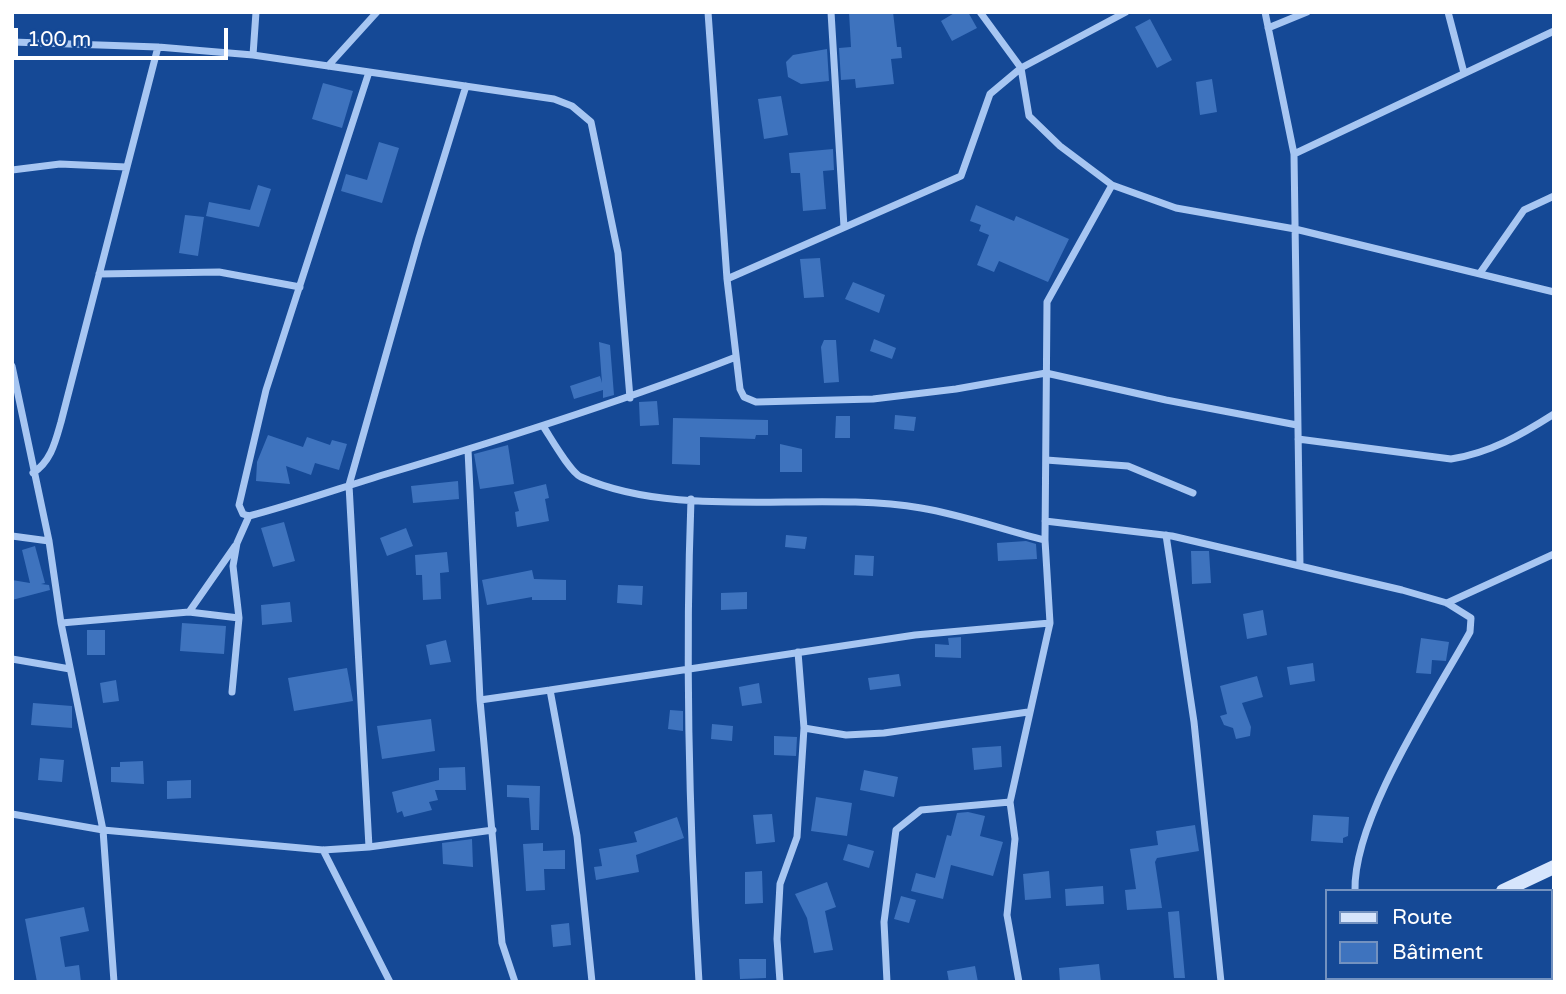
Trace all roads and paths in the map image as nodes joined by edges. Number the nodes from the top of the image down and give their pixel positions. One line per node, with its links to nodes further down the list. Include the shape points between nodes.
1 (256, 12): 14 (street)
2 (377, 12): 15 (street)
3 (708, 12): 29 (street)
4 (831, 12): 25 (street)
5 (980, 12): 16 (street)
6 (1126, 12): 16 (street)
7 (1265, 12): 10 (street)
8 (1307, 12): 10 (street)
9 (1448, 12): 18 (street)
10 (1268, 28): 20 (street)
11 (1554, 32): 18 (street)
12 (12, 42): 13 (street)
13 (158, 47): 14 (street); 21 (street)
14 (253, 55): 15 (street)
15 (328, 66): 17 (street)
16 (1021, 68): 23 (street, via 1029,116 1059,146); 25 (street, via 990,94 961,176)
17 (369, 72): 19 (street); 30 (street)
18 (1464, 73): 20 (street)
19 (466, 86): 35 (street, via 554,99 572,106 591,122 618,253); 45 (street)
20 (1294, 154): 26 (street)
21 (126, 167): 22 (street, via 60,164); 28 (street)
22 (12, 170)
23 (1112, 185): 26 (street, via 1176,208); 34 (street, via 1047,302)
24 (1554, 196): 27 (street, via 1524,210)
25 (844, 227): 29 (street)
26 (1295, 229): 27 (street); 39 (street)
27 (1479, 272): 31 (street)
28 (99, 274): 30 (street, via 219,272); 44 (street, via 54,448 44,466)
29 (727, 279): 32 (street)
30 (300, 287): 48 (street, via 266,390 239,505)
31 (1554, 292)
32 (736, 357): 34 (street, via 740,389 744,397 756,402 873,399); 35 (street)
33 (12, 366): 38 (street)
34 (1046, 373): 39 (street); 43 (street)
35 (630, 398): 40 (street)
36 (1554, 414): 41 (street, via 1518,437 1473,456 1451,459)
37 (12, 415): 38 (street)
38 (22, 415): 44 (street)
39 (1297, 425): 41 (street)
40 (543, 426): 42 (street); 47 (street, via 578,476 637,494)
41 (1298, 439): 56 (street)
42 (468, 450): 45 (street); 68 (street)
43 (1046, 460): 46 (street, via 1128,466); 49 (street)
44 (33, 473): 53 (street)
45 (349, 485): 48 (street); 75 (street)
46 (1193, 493)
47 (691, 499): 52 (street, via 921,508); 65 (street)
48 (248, 516): 54 (street)
49 (1045, 521): 51 (street); 52 (street)
50 (12, 536): 53 (street)
51 (1166, 536): 56 (street); 88 (street, via 1194,722)
52 (1045, 540): 61 (street)
53 (49, 541): 60 (street)
54 (237, 543): 58 (street); 59 (street, via 233,566)
55 (1554, 554): 57 (street)
56 (1300, 566): 57 (street)
57 (1447, 603): 78 (street, via 1471,618 1470,632 1386,788 1364,838)
58 (189, 612): 59 (street); 60 (street)
59 (239, 618): 67 (street)
60 (61, 623): 64 (street)
61 (1050, 623): 62 (street, via 915,635); 69 (street)
62 (798, 652): 65 (street); 70 (street)
63 (12, 659): 64 (street)
64 (70, 669): 73 (street)
65 (688, 669): 66 (street); 84 (street)
66 (550, 690): 68 (street); 83 (street, via 577,836)
67 (232, 692)
68 (480, 700): 74 (street)
69 (1028, 712): 70 (street, via 884,733); 71 (street)
70 (804, 728): 85 (street, via 797,837 780,884)
71 (1010, 802): 86 (street, via 921,810 896,830 884,922); 87 (street, via 1015,839 1007,915)
72 (12, 814): 73 (street)
73 (103, 830): 76 (street); 80 (street)
74 (492, 830): 75 (street); 82 (street, via 502,943)
75 (369, 847): 76 (street)
76 (323, 850): 81 (street)
77 (1554, 867): 79 (main road)
78 (1356, 889)
79 (1507, 889)
80 (114, 982)
81 (390, 982)
82 (515, 982)
83 (592, 982)
84 (699, 982)
85 (780, 982)
86 (887, 982)
87 (1019, 982)
88 (1221, 982)

